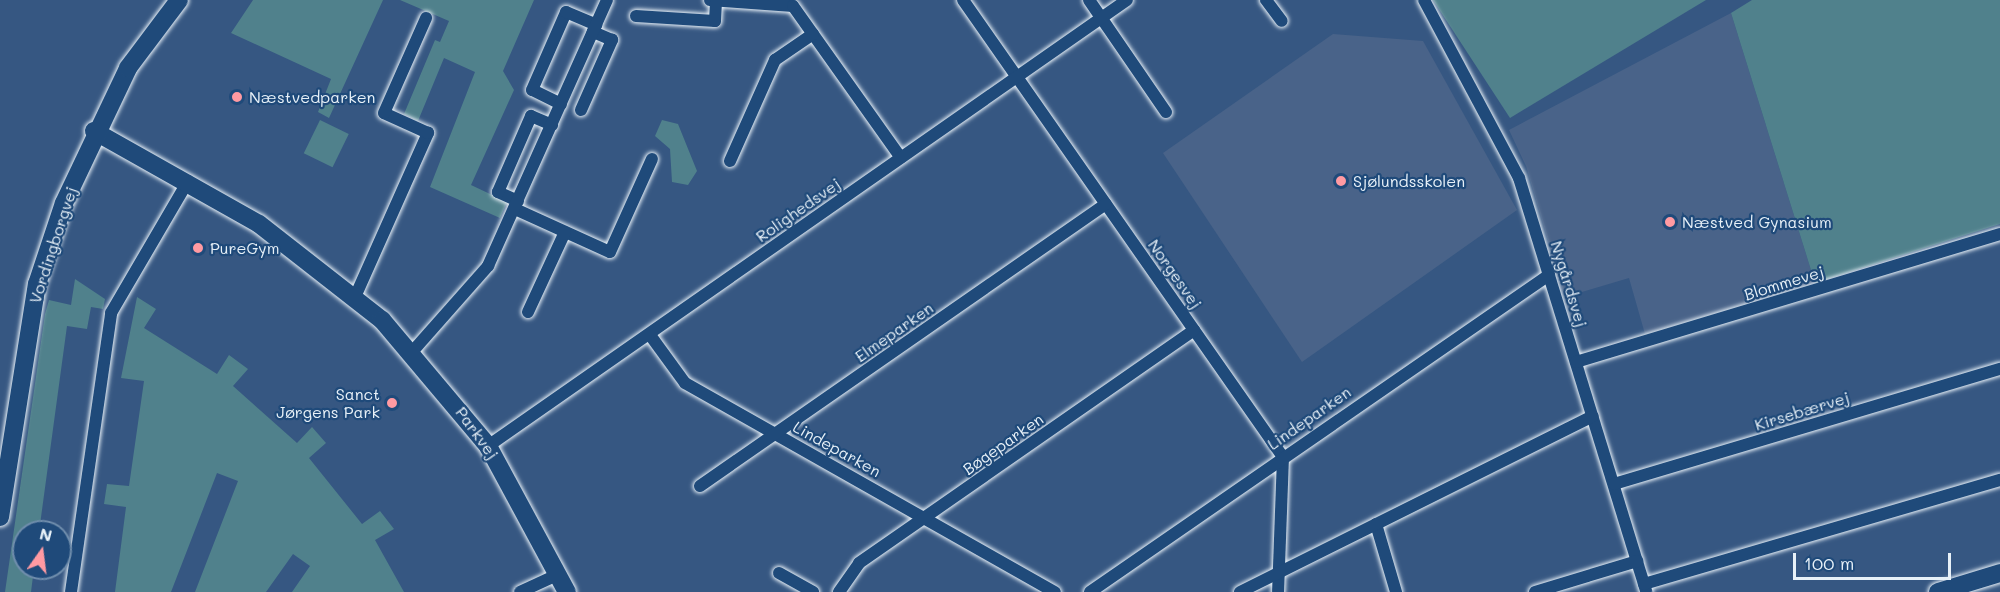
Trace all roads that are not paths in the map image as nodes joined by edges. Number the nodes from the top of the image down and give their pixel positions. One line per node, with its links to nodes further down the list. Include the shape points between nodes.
1 (179, 0): 21 (street, Vordingborgvej, via 129,68)
2 (607, 0): 14 (street)
3 (710, 0): 4 (street)
4 (716, 0): 10 (street, via 715,21); 15 (street, via 793,6)
5 (963, 0): 16 (street, Norgesvej)
6 (1089, 0): 12 (street)
7 (1126, 0): 12 (street, Rolighedsvej)
8 (1266, 0): 13 (street)
9 (1424, 0): 30 (street, Nygårdsvej, via 1519,178)
10 (636, 16)
11 (426, 18): 31 (street, via 384,113 428,133)
12 (1101, 18): 16 (street, Rolighedsvej); 19 (street)
13 (1282, 21)
14 (595, 28): 17 (street); 17 (street, via 566,12 532,90); 18 (street, via 612,40)
15 (813, 34): 22 (street); 24 (street, via 775,60)
16 (1017, 77): 22 (street, Rolighedsvej); 26 (street, Norgesvej)
17 (561, 104): 20 (street)
18 (581, 110)
19 (1166, 112)
20 (552, 125): 27 (street); 27 (street, via 531,116 502,181 498,192)
21 (94, 131): 25 (street, Parkvej); 45 (street, Vordingborgvej, via 37,284)
22 (901, 158): 34 (street, Rolighedsvej)
23 (652, 159): 28 (street, via 610,252)
24 (730, 161)
25 (188, 182): 31 (street, Parkvej, via 259,224); 54 (street, via 129,282 106,331)
26 (1106, 204): 33 (street, Norgesvej); 39 (street, Elmeparken)
27 (517, 205): 28 (street); 35 (street, via 471,291)
28 (565, 232): 32 (street)
29 (2000, 234): 36 (street, Blommevej)
30 (1549, 275): 36 (street, Nygårdsvej); 41 (street, Lindeparken)
31 (355, 297): 35 (street, Parkvej)
32 (528, 312)
33 (1194, 330): 41 (street, Norgesvej); 46 (street, Bøgeparken)
34 (650, 335): 39 (street, Lindeparken, via 685,383); 40 (street, Rolighedsvej)
35 (412, 352): 40 (street, Parkvej)
36 (1576, 362): 38 (street, Nygårdsvej)
37 (2000, 369): 43 (street, Kirsebærvej)
38 (1593, 416): 43 (street, Nygårdsvej); 47 (street)
39 (776, 435): 44 (street, Elmeparken); 46 (street, Lindeparken)
40 (488, 446): 51 (street, Parkvej)
41 (1283, 457): 52 (street); 60 (street, Lindeparken)
42 (2000, 480): 53 (street)
43 (1614, 484): 48 (street, Nygårdsvej)
44 (700, 486)
45 (0, 517)
46 (927, 519): 58 (street, Bøgeparken, via 859,563); 59 (street, Lindeparken)
47 (1376, 524): 52 (street); 63 (street)
48 (1637, 561): 53 (street, Nygårdsvej); 64 (street)
49 (779, 573): 57 (street)
50 (2000, 573): 65 (street)
51 (559, 574): 55 (street); 56 (street, Parkvej)
52 (1277, 574): 61 (street); 62 (street)
53 (1645, 588)
54 (71, 592)
55 (520, 592)
56 (567, 592)
57 (813, 592)
58 (839, 592)
59 (1055, 592)
60 (1090, 592)
61 (1240, 592)
62 (1278, 592)
63 (1396, 592)
64 (1535, 592)
65 (1938, 592)

